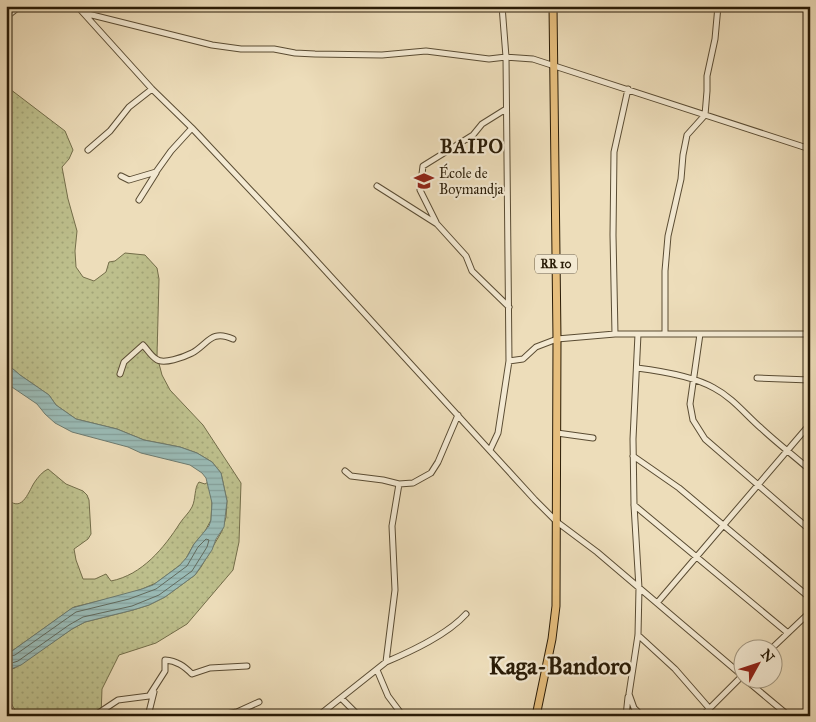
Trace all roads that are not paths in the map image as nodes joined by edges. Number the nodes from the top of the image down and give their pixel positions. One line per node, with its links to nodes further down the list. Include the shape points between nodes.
1 (20, 6): 7 (street)
2 (77, 6): 6 (street)
3 (502, 6): 8 (street)
4 (553, 6): 9 (main road, RR 10)
5 (718, 6): 13 (street, via 707,76)
6 (84, 13): 8 (street, via 212,45 241,49 382,55 426,51 490,59); 10 (street)
7 (6, 17)
8 (506, 57): 9 (street, via 533,59); 12 (street)
9 (553, 65): 11 (street); 29 (main road, RR 10)
10 (152, 89): 14 (street); 16 (street, via 129,107 110,131)
11 (628, 89): 13 (street); 23 (street, via 614,152)
12 (506, 109): 21 (street, via 482,124 473,136 423,166 420,190); 22 (street)
13 (705, 115): 15 (street); 25 (street, via 687,134 683,154 681,179 668,236)
14 (192, 128): 17 (street); 36 (street)
15 (810, 149)
16 (88, 150)
17 (156, 172): 18 (street, via 130,180); 20 (street)
18 (121, 176)
19 (377, 186): 21 (street)
20 (139, 200)
21 (437, 224): 22 (street, via 466,256 472,271)
22 (509, 308): 30 (street)
23 (615, 334): 24 (street); 29 (street)
24 (638, 334): 25 (street); 31 (street)
25 (664, 334): 26 (street)
26 (700, 334): 27 (street); 34 (street)
27 (810, 334)
28 (233, 339): 32 (street, via 216,336 193,352 165,363 157,360 143,345 124,362)
29 (557, 339): 30 (street, via 536,347 523,359); 38 (main road, RR 10)
30 (509, 361): 40 (street, via 498,433)
31 (637, 368): 34 (street); 42 (street)
32 (120, 374)
33 (757, 378): 35 (street)
34 (693, 380): 41 (street, via 726,394); 46 (street, via 690,404 693,420 705,440)
35 (810, 380)
36 (458, 415): 40 (street); 45 (street, via 431,472 413,483)
37 (810, 424): 41 (street)
38 (557, 433): 39 (street); 48 (main road, RR 10)
39 (593, 438)
40 (490, 450): 48 (street)
41 (787, 450): 43 (street); 46 (street)
42 (633, 456): 47 (street); 49 (street)
43 (810, 470)
44 (345, 471): 45 (street, via 351,476)
45 (399, 484): 60 (street, via 392,526 395,590)
46 (758, 484): 49 (street); 50 (street)
47 (634, 505): 51 (street); 52 (street)
48 (557, 522): 52 (street); 79 (main road, RR 10, via 556,606)
49 (724, 524): 51 (street); 53 (street)
50 (810, 530)
51 (696, 557): 54 (street); 57 (street)
52 (639, 588): 54 (street); 58 (street)
53 (810, 598)
54 (657, 603): 62 (street)
55 (810, 612): 57 (street)
56 (466, 614): 60 (street, via 459,622 420,646)
57 (788, 632): 59 (street)
58 (638, 636): 67 (street); 70 (street, via 675,669)
59 (780, 640)
60 (386, 662): 63 (street)
61 (247, 666): 64 (street, via 210,668 192,674 178,663 165,660 165,671)
62 (734, 668)
63 (377, 670): 68 (street); 78 (street, via 388,696)
64 (155, 686): 72 (street, via 149,696 118,700); 73 (street)
65 (734, 686): 70 (street)
66 (759, 690): 83 (street)
67 (629, 694): 80 (street); 81 (street, via 634,708)
68 (341, 698): 76 (street); 77 (street)
69 (259, 702): 71 (street)
70 (710, 708): 82 (street)
71 (237, 712): 74 (street); 75 (street)
72 (94, 716)
73 (148, 716)
74 (223, 716)
75 (244, 716)
76 (318, 716)
77 (359, 716)
78 (403, 716)
79 (536, 716)
80 (626, 716)
81 (642, 716)
82 (702, 716)
83 (789, 716)

